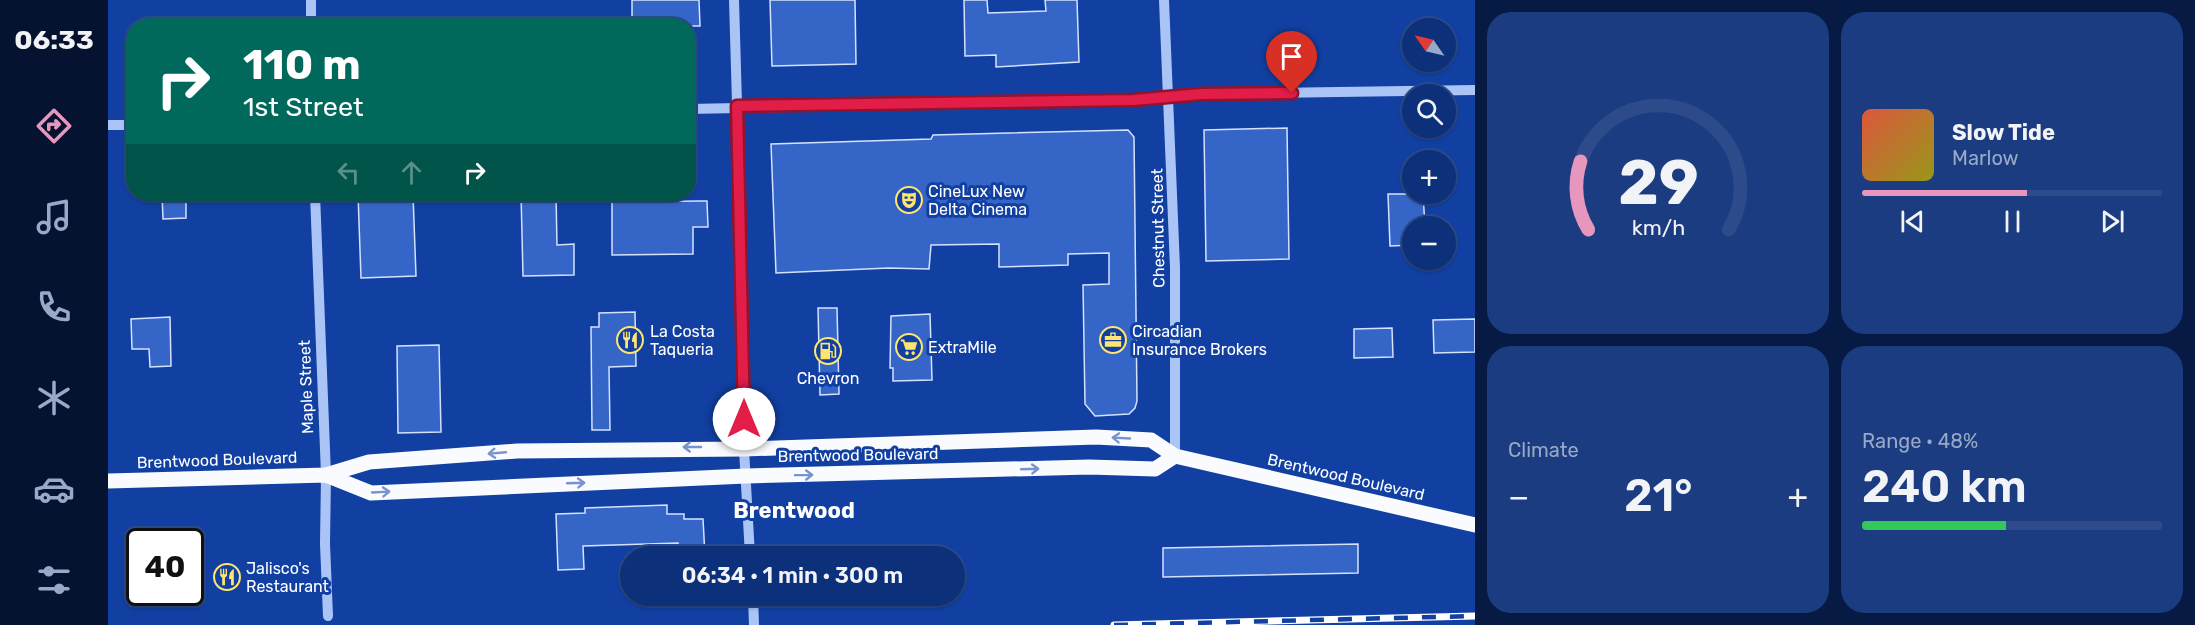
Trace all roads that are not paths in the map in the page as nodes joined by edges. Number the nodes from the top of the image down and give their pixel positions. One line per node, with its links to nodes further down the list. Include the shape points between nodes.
1 (311, 0): 4 (street)
2 (734, 0): 7 (street)
3 (1164, 0): 6 (street, Chestnut Street)
4 (311, 18)
5 (1475, 90): 6 (street)
6 (1168, 97): 7 (street); 13 (street, Chestnut Street, via 1175,268)
7 (737, 106): 8 (street); 12 (street)
8 (696, 108)
9 (108, 125): 10 (street)
10 (126, 125)
11 (315, 201): 14 (street, Maple Street)
12 (744, 449): 13 (main road, Brentwood Boulevard, one-way to 12, via 1151,440 1096,437); 14 (main road, Brentwood Boulevard, one-way to 14, via 517,451 369,462); 15 (street)
13 (1175, 456): 15 (main road, Brentwood Boulevard, one-way to 13, via 1089,467 1155,469); 17 (main road, Brentwood Boulevard)
14 (326, 475): 15 (main road, Brentwood Boulevard, one-way to 15, via 371,493); 16 (main road, Brentwood Boulevard); 20 (street, Maple Street)
15 (746, 476): 18 (street)
16 (108, 482)
17 (1475, 525)
18 (750, 546)
19 (753, 606): 21 (street)
20 (328, 616)
21 (754, 625)

